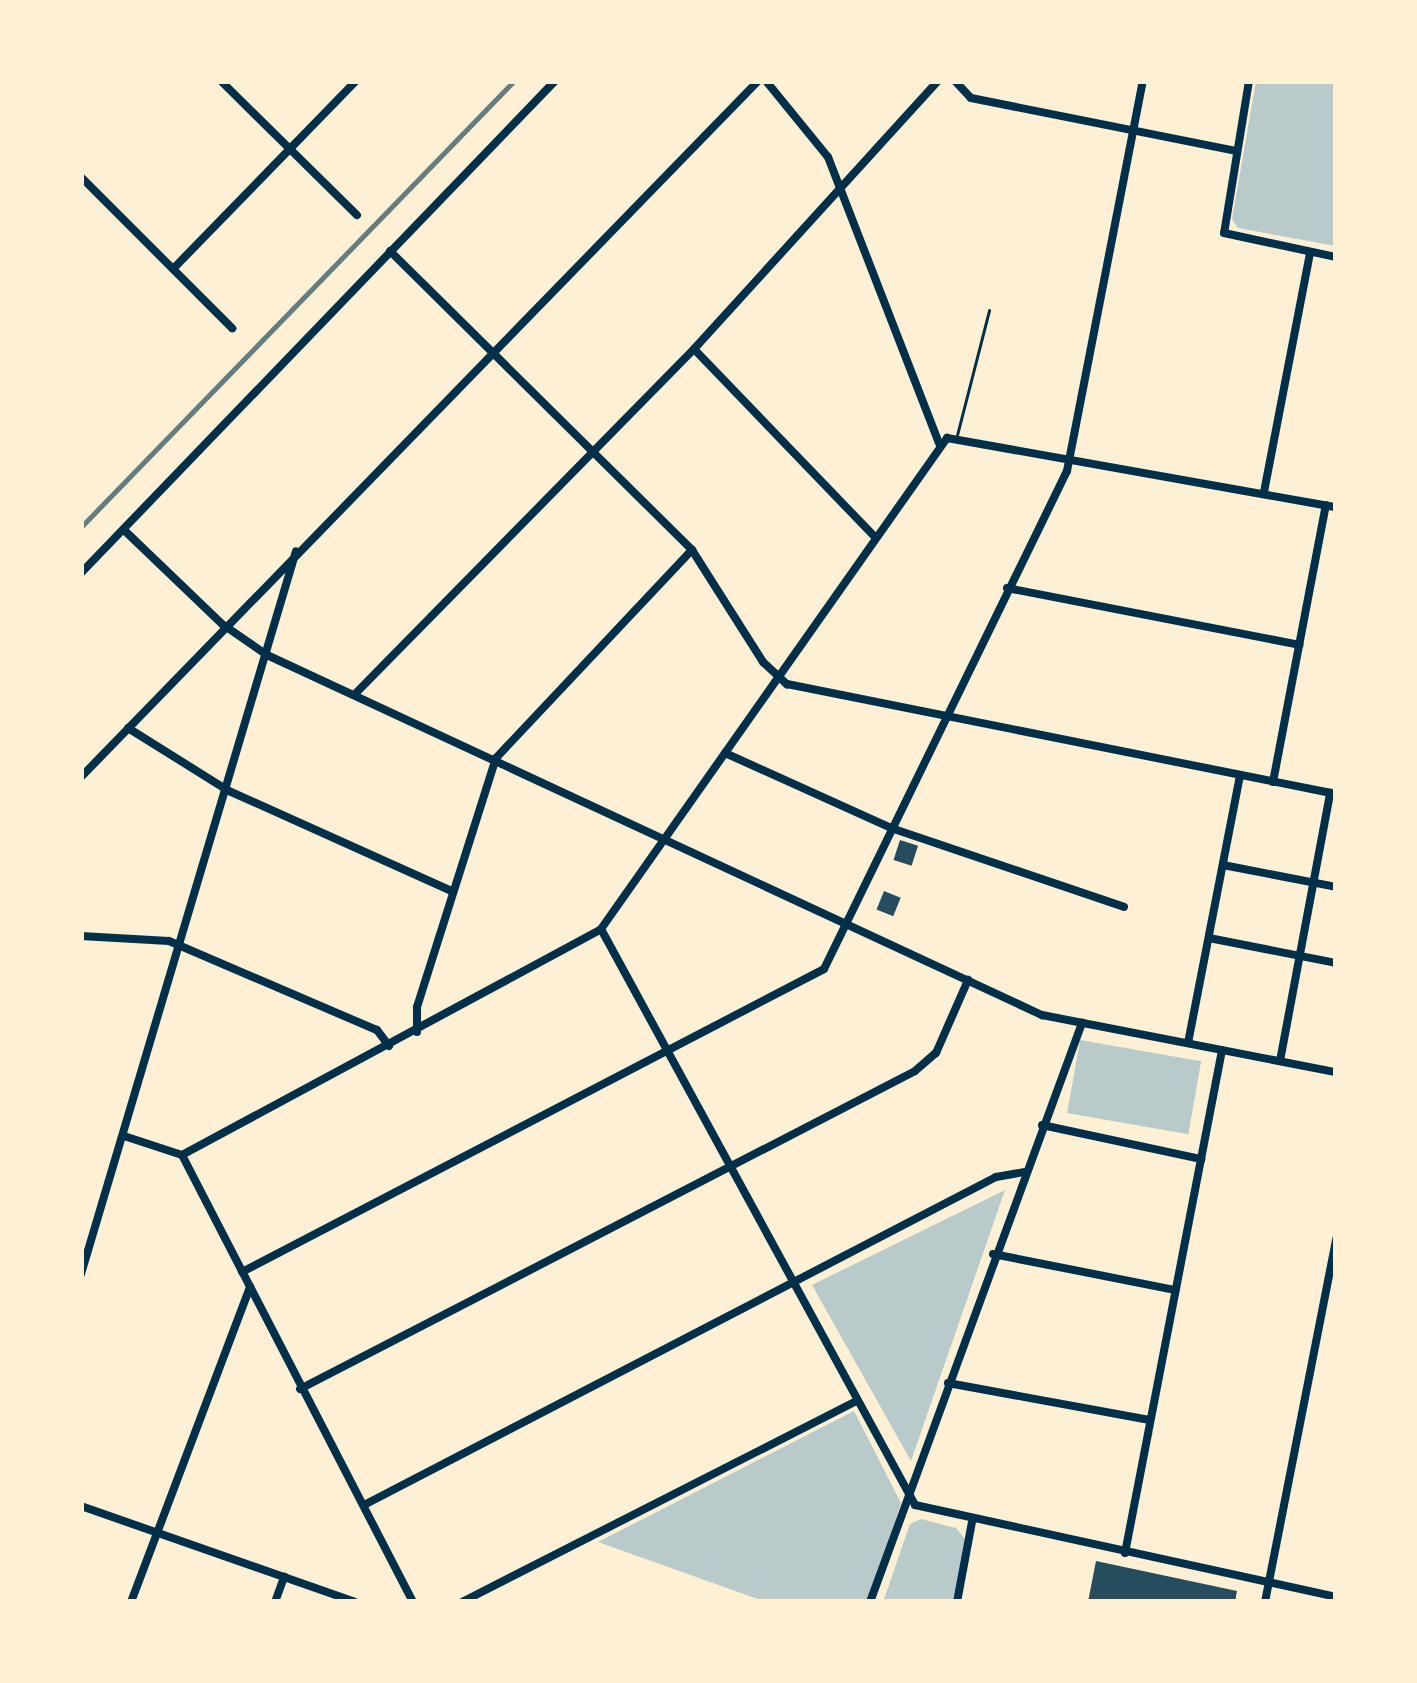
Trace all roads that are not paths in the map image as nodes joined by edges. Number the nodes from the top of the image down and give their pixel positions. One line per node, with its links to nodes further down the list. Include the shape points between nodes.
1 (221, 81): 10 (street)
2 (356, 81): 10 (street)
3 (555, 81): 15 (street)
4 (762, 81): 13 (street, via 820,142); 22 (street)
5 (938, 81): 13 (street)
6 (1143, 81): 9 (street)
7 (1249, 81): 11 (street)
8 (956, 84): 9 (street, via 970,98)
9 (1134, 131): 11 (street); 26 (street)
10 (291, 148): 14 (street); 18 (street)
11 (1236, 151): 16 (street, via 1224,233)
12 (81, 177): 18 (street)
13 (840, 193): 21 (street); 24 (street)
14 (357, 215)
15 (390, 251): 22 (street); 29 (street)
16 (1310, 252): 17 (street); 27 (street)
17 (1336, 257)
18 (173, 269): 20 (street)
19 (989, 310): 23 (lane)
20 (232, 328)
21 (694, 349): 25 (street); 30 (street)
22 (494, 352): 25 (street); 31 (street)
23 (957, 436): 24 (street); 26 (street)
24 (939, 443): 30 (street)
25 (593, 454): 32 (street); 39 (street)
26 (1071, 454): 27 (street); 34 (street)
27 (1264, 493): 28 (street)
28 (1331, 506): 36 (street)
29 (124, 530): 33 (street); 35 (street)
30 (875, 537): 38 (street)
31 (296, 550): 35 (street); 37 (street)
32 (692, 550): 38 (street); 43 (street)
33 (81, 573)
34 (1007, 588): 36 (street); 40 (street)
35 (222, 624): 37 (street); 41 (street)
36 (1299, 645): 46 (street)
37 (267, 656): 39 (street); 47 (street)
38 (776, 676): 40 (street, via 802,689); 42 (street)
39 (356, 694): 43 (street)
40 (944, 717): 44 (street); 49 (street)
41 (128, 728): 45 (street); 47 (street)
42 (725, 753): 49 (street); 50 (street)
43 (496, 758): 50 (street); 54 (street)
44 (1240, 775): 46 (street); 51 (street)
45 (81, 777)
46 (1273, 782): 48 (street)
47 (229, 791): 54 (street); 60 (street)
48 (1333, 794): 52 (street)
49 (891, 828): 55 (street); 56 (street)
50 (667, 836): 56 (street); 57 (street)
51 (1223, 865): 52 (street); 59 (street)
52 (1313, 882): 53 (street); 61 (street)
53 (1336, 887)
54 (452, 891): 65 (street, via 414,1016)
55 (1124, 907)
56 (848, 923): 63 (street); 68 (street, via 818,974)
57 (601, 929): 65 (street); 68 (street)
58 (81, 936): 60 (street)
59 (1209, 938): 61 (street); 66 (street)
60 (181, 946): 67 (street, via 377,1030); 73 (street)
61 (1300, 956): 62 (street); 70 (street)
62 (1336, 963)
63 (968, 980): 64 (street, via 1042,1015); 76 (street, via 925,1064)
64 (1082, 1023): 66 (street); 72 (street)
65 (417, 1032): 67 (street)
66 (1188, 1043): 69 (street)
67 (389, 1046): 74 (street)
68 (671, 1050): 76 (street); 80 (street)
69 (1222, 1050): 70 (street); 75 (street)
70 (1280, 1061): 71 (street)
71 (1336, 1072)
72 (1042, 1125): 75 (street); 77 (street)
73 (124, 1136): 74 (street); 81 (street)
74 (182, 1155): 80 (street)
75 (1201, 1159): 84 (street)
76 (729, 1163): 82 (street); 88 (street)
77 (1024, 1172): 79 (street); 82 (street, via 996,1177)
78 (1336, 1239): 85 (street)
79 (994, 1255): 84 (street); 87 (street)
80 (242, 1273): 83 (street)
81 (81, 1274)
82 (794, 1282): 89 (street); 92 (street)
83 (250, 1287): 88 (street); 95 (street)
84 (1175, 1290): 90 (street)
85 (1320, 1320): 86 (street); 98 (street)
86 (1336, 1323)
87 (948, 1383): 90 (street); 91 (street)
88 (300, 1388): 92 (street)
89 (855, 1402): 91 (street); 104 (street)
90 (1150, 1420): 96 (street)
91 (906, 1496): 94 (street, via 924,1511); 105 (street)
92 (364, 1505): 103 (street)
93 (81, 1506): 95 (street)
94 (972, 1522): 96 (street); 106 (street)
95 (156, 1533): 97 (street); 100 (street)
96 (1125, 1553): 98 (street)
97 (284, 1577): 101 (street); 102 (street)
98 (1269, 1582): 99 (street); 107 (street)
99 (1336, 1597)
100 (131, 1602)
101 (275, 1602)
102 (355, 1602)
103 (413, 1602)
104 (462, 1602)
105 (870, 1602)
106 (957, 1602)
107 (1265, 1602)

